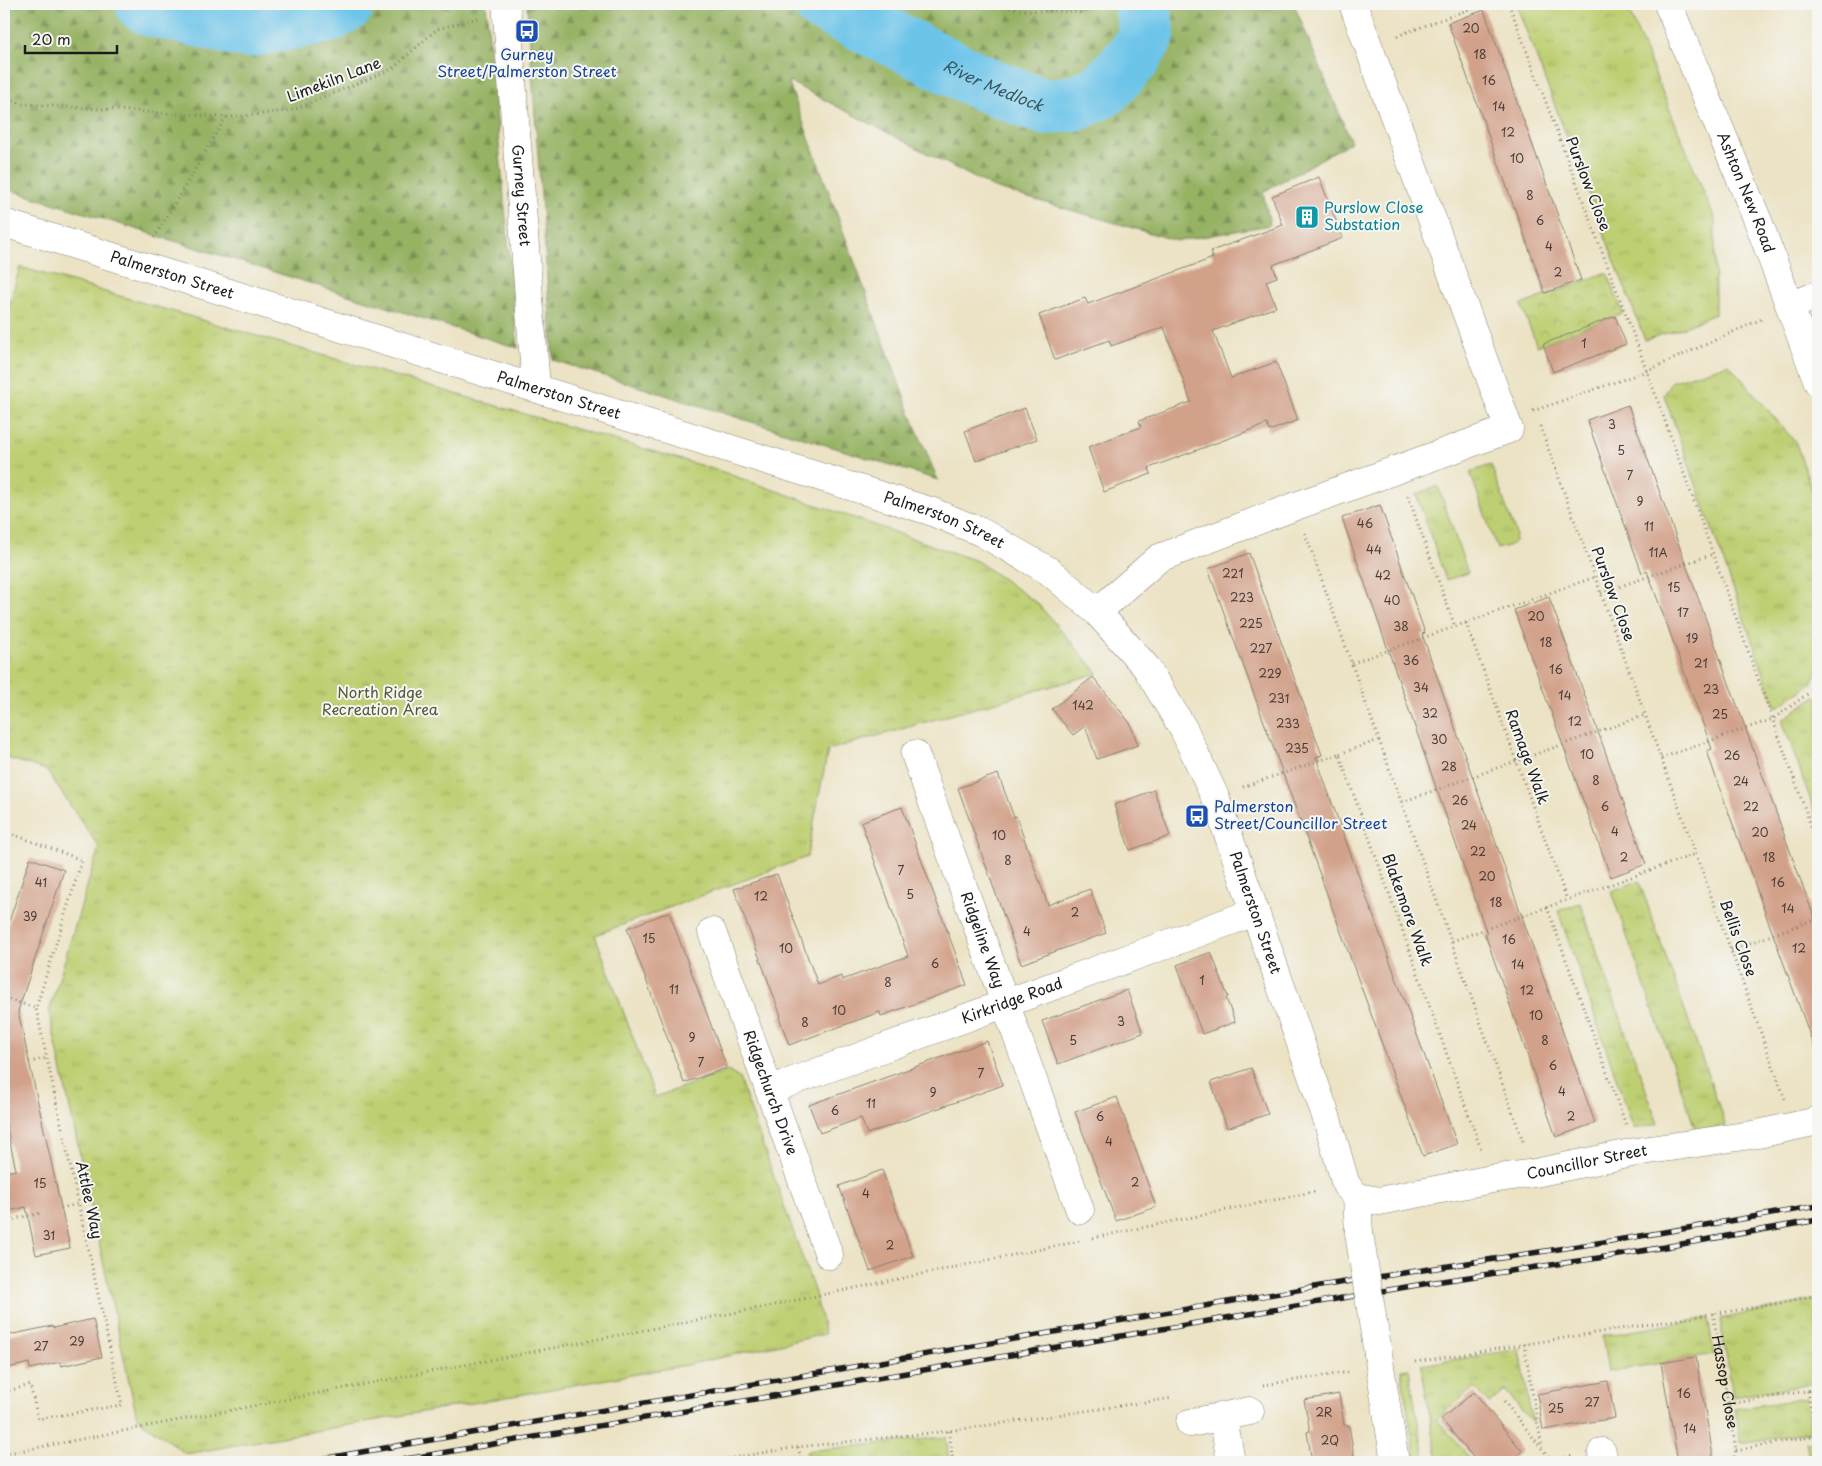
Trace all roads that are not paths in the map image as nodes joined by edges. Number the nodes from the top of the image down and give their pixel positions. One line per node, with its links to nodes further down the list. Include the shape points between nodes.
1 (1353, 4): 9 (street, via 1508,425 1398,470 1159,558)
2 (1668, 4): 6 (street, Ashton New Road)
3 (506, 7): 8 (street, Gurney Street)
4 (4, 222): 8 (street, Palmerston Street)
5 (1818, 295): 6 (street)
6 (1790, 306): 7 (street, Ashton New Road)
7 (1818, 382)
8 (536, 387): 9 (street, Palmerston Street, via 930,511 982,532 1049,570)
9 (1098, 612): 11 (street, Palmerston Street, via 1146,668 1184,730 1215,797)
10 (915, 754): 13 (street, Ridgeline Way)
11 (1255, 912): 13 (street, Kirkridge Road); 16 (street, Palmerston Street)
12 (712, 932): 14 (street, Ridgechurch Drive)
13 (1005, 1003): 14 (street, Kirkridge Road); 17 (street, Ridgeline Way)
14 (769, 1090): 18 (street, Ridgechurch Drive)
15 (1806, 1123): 16 (street, Councillor Street, via 1379,1202)
16 (1352, 1191): 23 (street, Palmerston Street, bridge)
17 (1080, 1210)
18 (829, 1255)
19 (1253, 1399): 20 (street)
20 (1222, 1416): 21 (street); 22 (street)
21 (1190, 1423)
22 (1231, 1462)
23 (1395, 1462)

